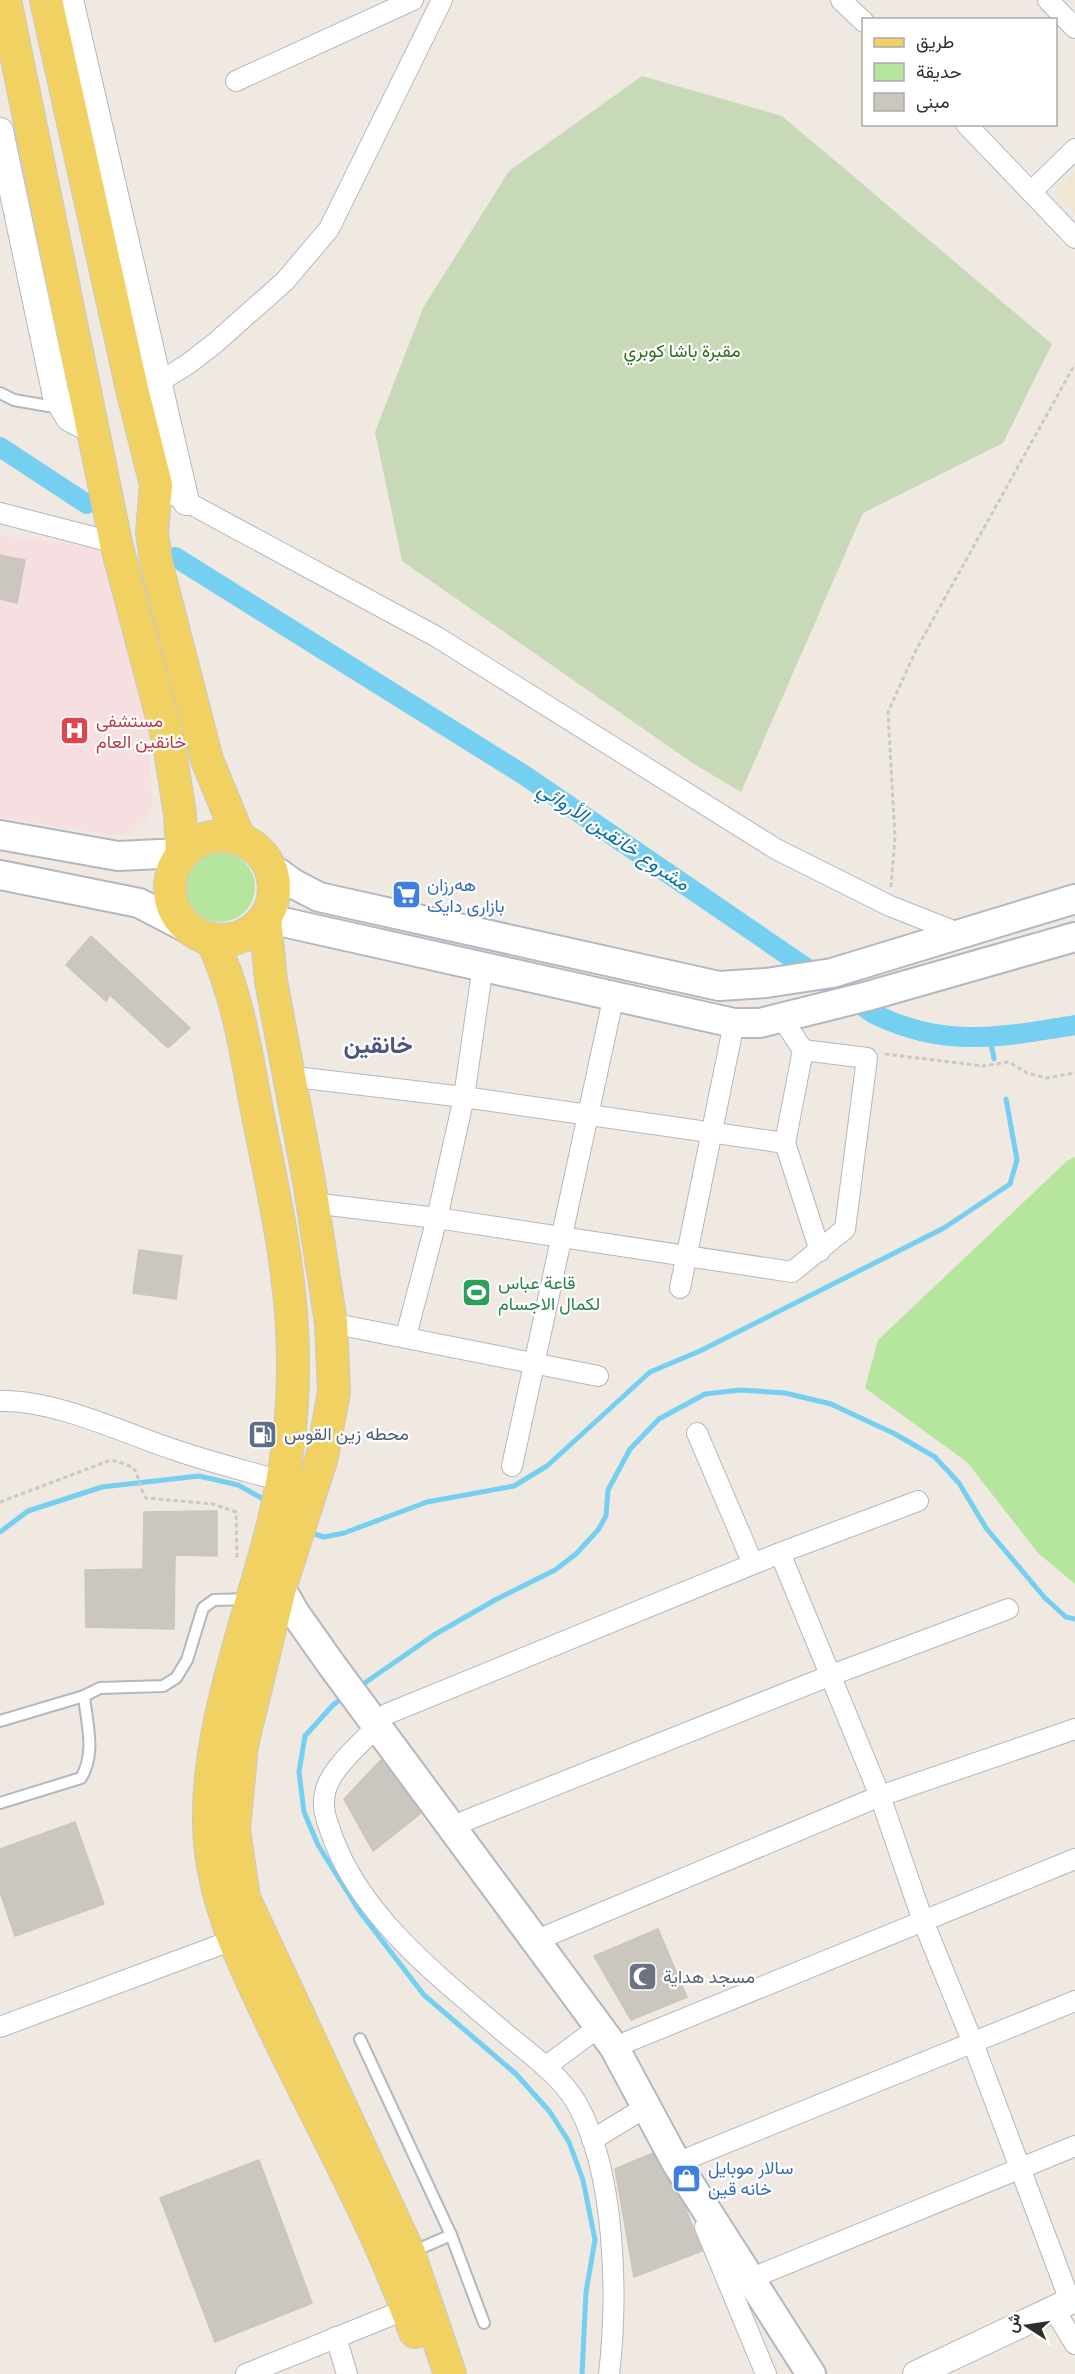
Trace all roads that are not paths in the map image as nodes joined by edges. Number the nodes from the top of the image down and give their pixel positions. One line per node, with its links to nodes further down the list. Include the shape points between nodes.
1 (46, 0): 16 (main road)
2 (70, 0): 16 (street)
3 (414, 0): 10 (street)
4 (442, 0): 16 (street, via 329,230 248,315 188,364)
5 (841, 0): 8 (street)
6 (1048, 0): 9 (street)
7 (3, 1): 19 (main road)
8 (862, 20)
9 (1075, 28)
10 (236, 81)
11 (968, 126): 14 (street)
12 (0, 131): 18 (street)
13 (1075, 148): 14 (street)
14 (1032, 191): 15 (street)
15 (1075, 238)
16 (145, 385): 20 (main road); 21 (street)
17 (0, 393): 18 (lane, via 14,400)
18 (61, 408): 19 (street, via 75,422)
19 (92, 430): 23 (main road)
20 (156, 485): 21 (street); 25 (main road, via 152,532 156,562 207,760)
21 (186, 502): 32 (street, via 437,637 776,849 890,906)
22 (0, 513): 23 (street)
23 (116, 543): 26 (main road, via 169,744)
24 (0, 835): 26 (main road, via 118,856)
25 (239, 838): 26 (main road, via 208,837); 27 (main road, via 263,854)
26 (182, 853): 31 (main road, via 173,868 170,893 178,916)
27 (270, 867): 30 (main road, via 273,902); 35 (main road, via 318,897 719,986)
28 (0, 875): 31 (main road, via 139,903)
29 (1075, 899): 32 (main road)
30 (265, 918): 31 (main road, via 242,937); 34 (main road); 40 (main road)
31 (201, 934): 45 (main road, via 234,992)
32 (961, 934): 35 (main road, via 819,975)
33 (1075, 937): 37 (main road)
34 (483, 965): 36 (main road); 41 (street)
35 (735, 986): 38 (main road)
36 (614, 995): 38 (main road); 42 (street)
37 (782, 1017): 38 (main road, via 760,1023); 39 (street)
38 (734, 1023): 43 (street)
39 (803, 1050): 44 (street); 49 (street, via 867,1058 844,1229)
40 (287, 1076): 41 (street); 46 (main road)
41 (464, 1097): 42 (street); 47 (street)
42 (588, 1113): 43 (street); 48 (street)
43 (711, 1131): 44 (street); 50 (street)
44 (785, 1143): 49 (street)
45 (273, 1190): 46 (main road); 56 (main road)
46 (310, 1192): 47 (street); 52 (main road)
47 (437, 1218): 48 (street); 53 (street)
48 (562, 1238): 50 (street); 55 (street)
49 (820, 1251): 50 (street, via 792,1272)
50 (688, 1258): 51 (street)
51 (680, 1288)
52 (331, 1323): 53 (street); 54 (main road)
53 (406, 1336): 55 (street)
54 (334, 1361): 56 (main road); 62 (main road, via 330,1421 322,1457)
55 (535, 1362): 57 (street); 60 (street)
56 (294, 1365): 62 (main road)
57 (598, 1376)
58 (0, 1401): 62 (street, via 16,1400 54,1408 179,1452)
59 (697, 1433): 64 (street)
60 (512, 1467)
61 (918, 1501): 63 (street)
62 (277, 1544): 67 (lane, via 203,1608 187,1660 176,1678 163,1686 100,1688); 68 (main road, via 338,1659); 77 (main road, via 222,1714 215,1752 209,1818 214,1870); 91 (main road, via 237,1783 234,1829 240,1879 244,1898)
63 (780, 1553): 64 (street); 66 (street)
64 (753, 1564): 68 (street)
65 (1008, 1609): 66 (street)
66 (829, 1676): 71 (street); 73 (street)
67 (84, 1696): 69 (lane); 72 (lane, via 90,1752 81,1779)
68 (379, 1715): 73 (main road); 80 (main road); 84 (street, via 331,1778 323,1799 344,1864 377,1913 408,1945)
69 (0, 1721)
70 (1075, 1729): 71 (street)
71 (880, 1796): 75 (street); 76 (street)
72 (0, 1803)
73 (465, 1821): 76 (main road)
74 (1075, 1859): 75 (street)
75 (923, 1921): 82 (street); 83 (street)
76 (549, 1935): 82 (main road)
77 (233, 1940): 79 (street); 94 (main road)
78 (1075, 2001): 83 (street)
79 (0, 2027)
80 (599, 2027): 84 (street); 85 (main road)
81 (360, 2040): 90 (lane)
82 (627, 2042): 88 (main road)
83 (973, 2043): 88 (street); 89 (street)
84 (545, 2067): 86 (street, via 576,2102)
85 (646, 2107): 86 (street); 88 (main road)
86 (592, 2140): 102 (street, via 600,2168 615,2291)
87 (1075, 2146): 89 (street)
88 (688, 2166): 92 (main road); 103 (street); 104 (main road)
89 (1021, 2168): 92 (street); 93 (street)
90 (451, 2235): 91 (lane); 95 (lane)
91 (409, 2253): 101 (main road)
92 (764, 2273): 105 (main road)
93 (1066, 2303): 97 (street); 106 (street)
94 (407, 2309): 96 (street); 100 (main road)
95 (484, 2323)
96 (336, 2337): 98 (street); 99 (street)
97 (1075, 2344)
98 (249, 2373)
99 (347, 2374)
100 (429, 2374)
101 (450, 2374)
102 (609, 2374)
103 (766, 2374)
104 (812, 2374)
105 (830, 2374)
106 (916, 2374)

